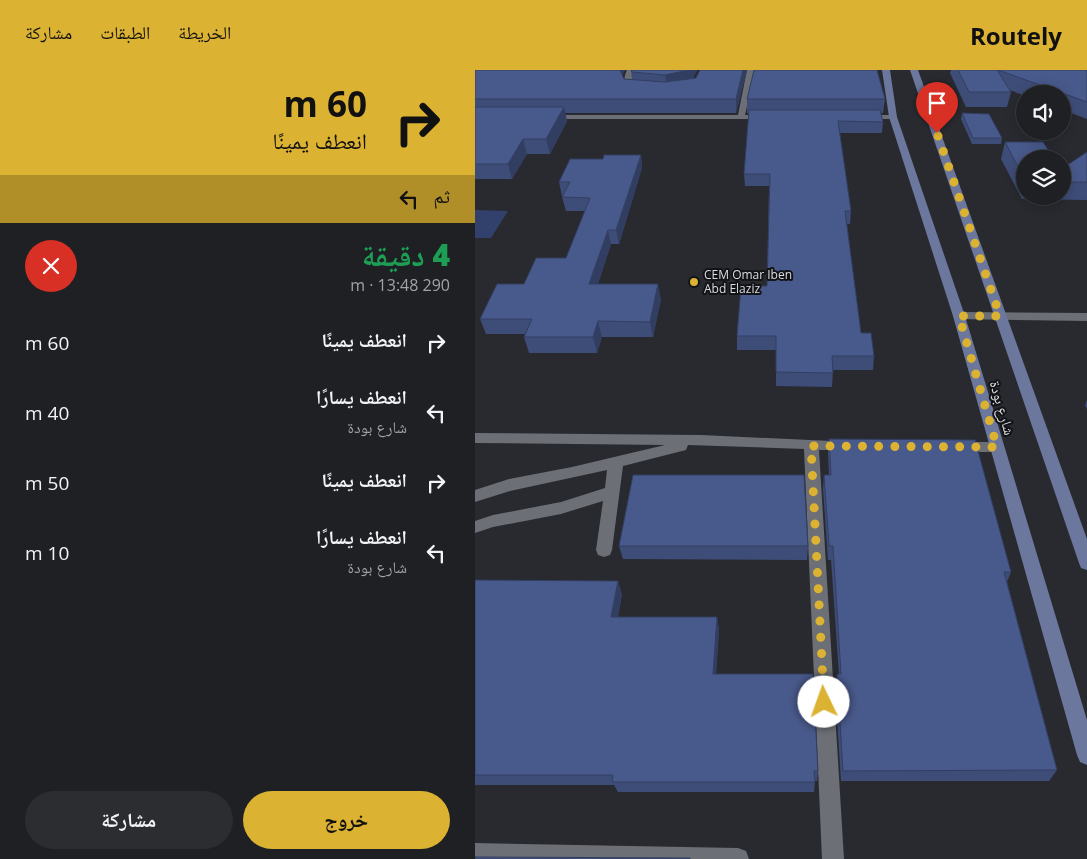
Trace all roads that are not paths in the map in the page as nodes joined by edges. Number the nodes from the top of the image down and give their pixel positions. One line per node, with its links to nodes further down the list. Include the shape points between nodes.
1 (631, 70): 5 (street, via 625,79 627,86)
2 (751, 70): 7 (street)
3 (886, 70): 10 (street, شارع بودة)
4 (914, 70): 12 (street, شارع بودة)
5 (644, 92)
6 (534, 117): 7 (street)
7 (741, 117): 8 (street)
8 (779, 117)
9 (855, 117): 10 (street)
10 (893, 117): 11 (street, شارع بودة)
11 (959, 316): 12 (street); 19 (street, شارع بودة)
12 (1000, 316): 13 (street); 25 (street, شارع بودة)
13 (1087, 317)
14 (475, 438): 15 (street)
15 (701, 440): 16 (street); 20 (street)
16 (811, 446): 17 (street); 29 (street)
17 (860, 446)
18 (938, 446): 19 (street)
19 (997, 447): 26 (street, شارع بودة)
20 (616, 462): 21 (street); 22 (street, via 509,485)
21 (612, 492): 23 (street, via 561,508 493,521); 24 (street)
22 (475, 496)
23 (475, 528)
24 (604, 550)
25 (1087, 563)
26 (1087, 755)
27 (475, 854): 28 (street)
28 (739, 859)
29 (833, 859)

